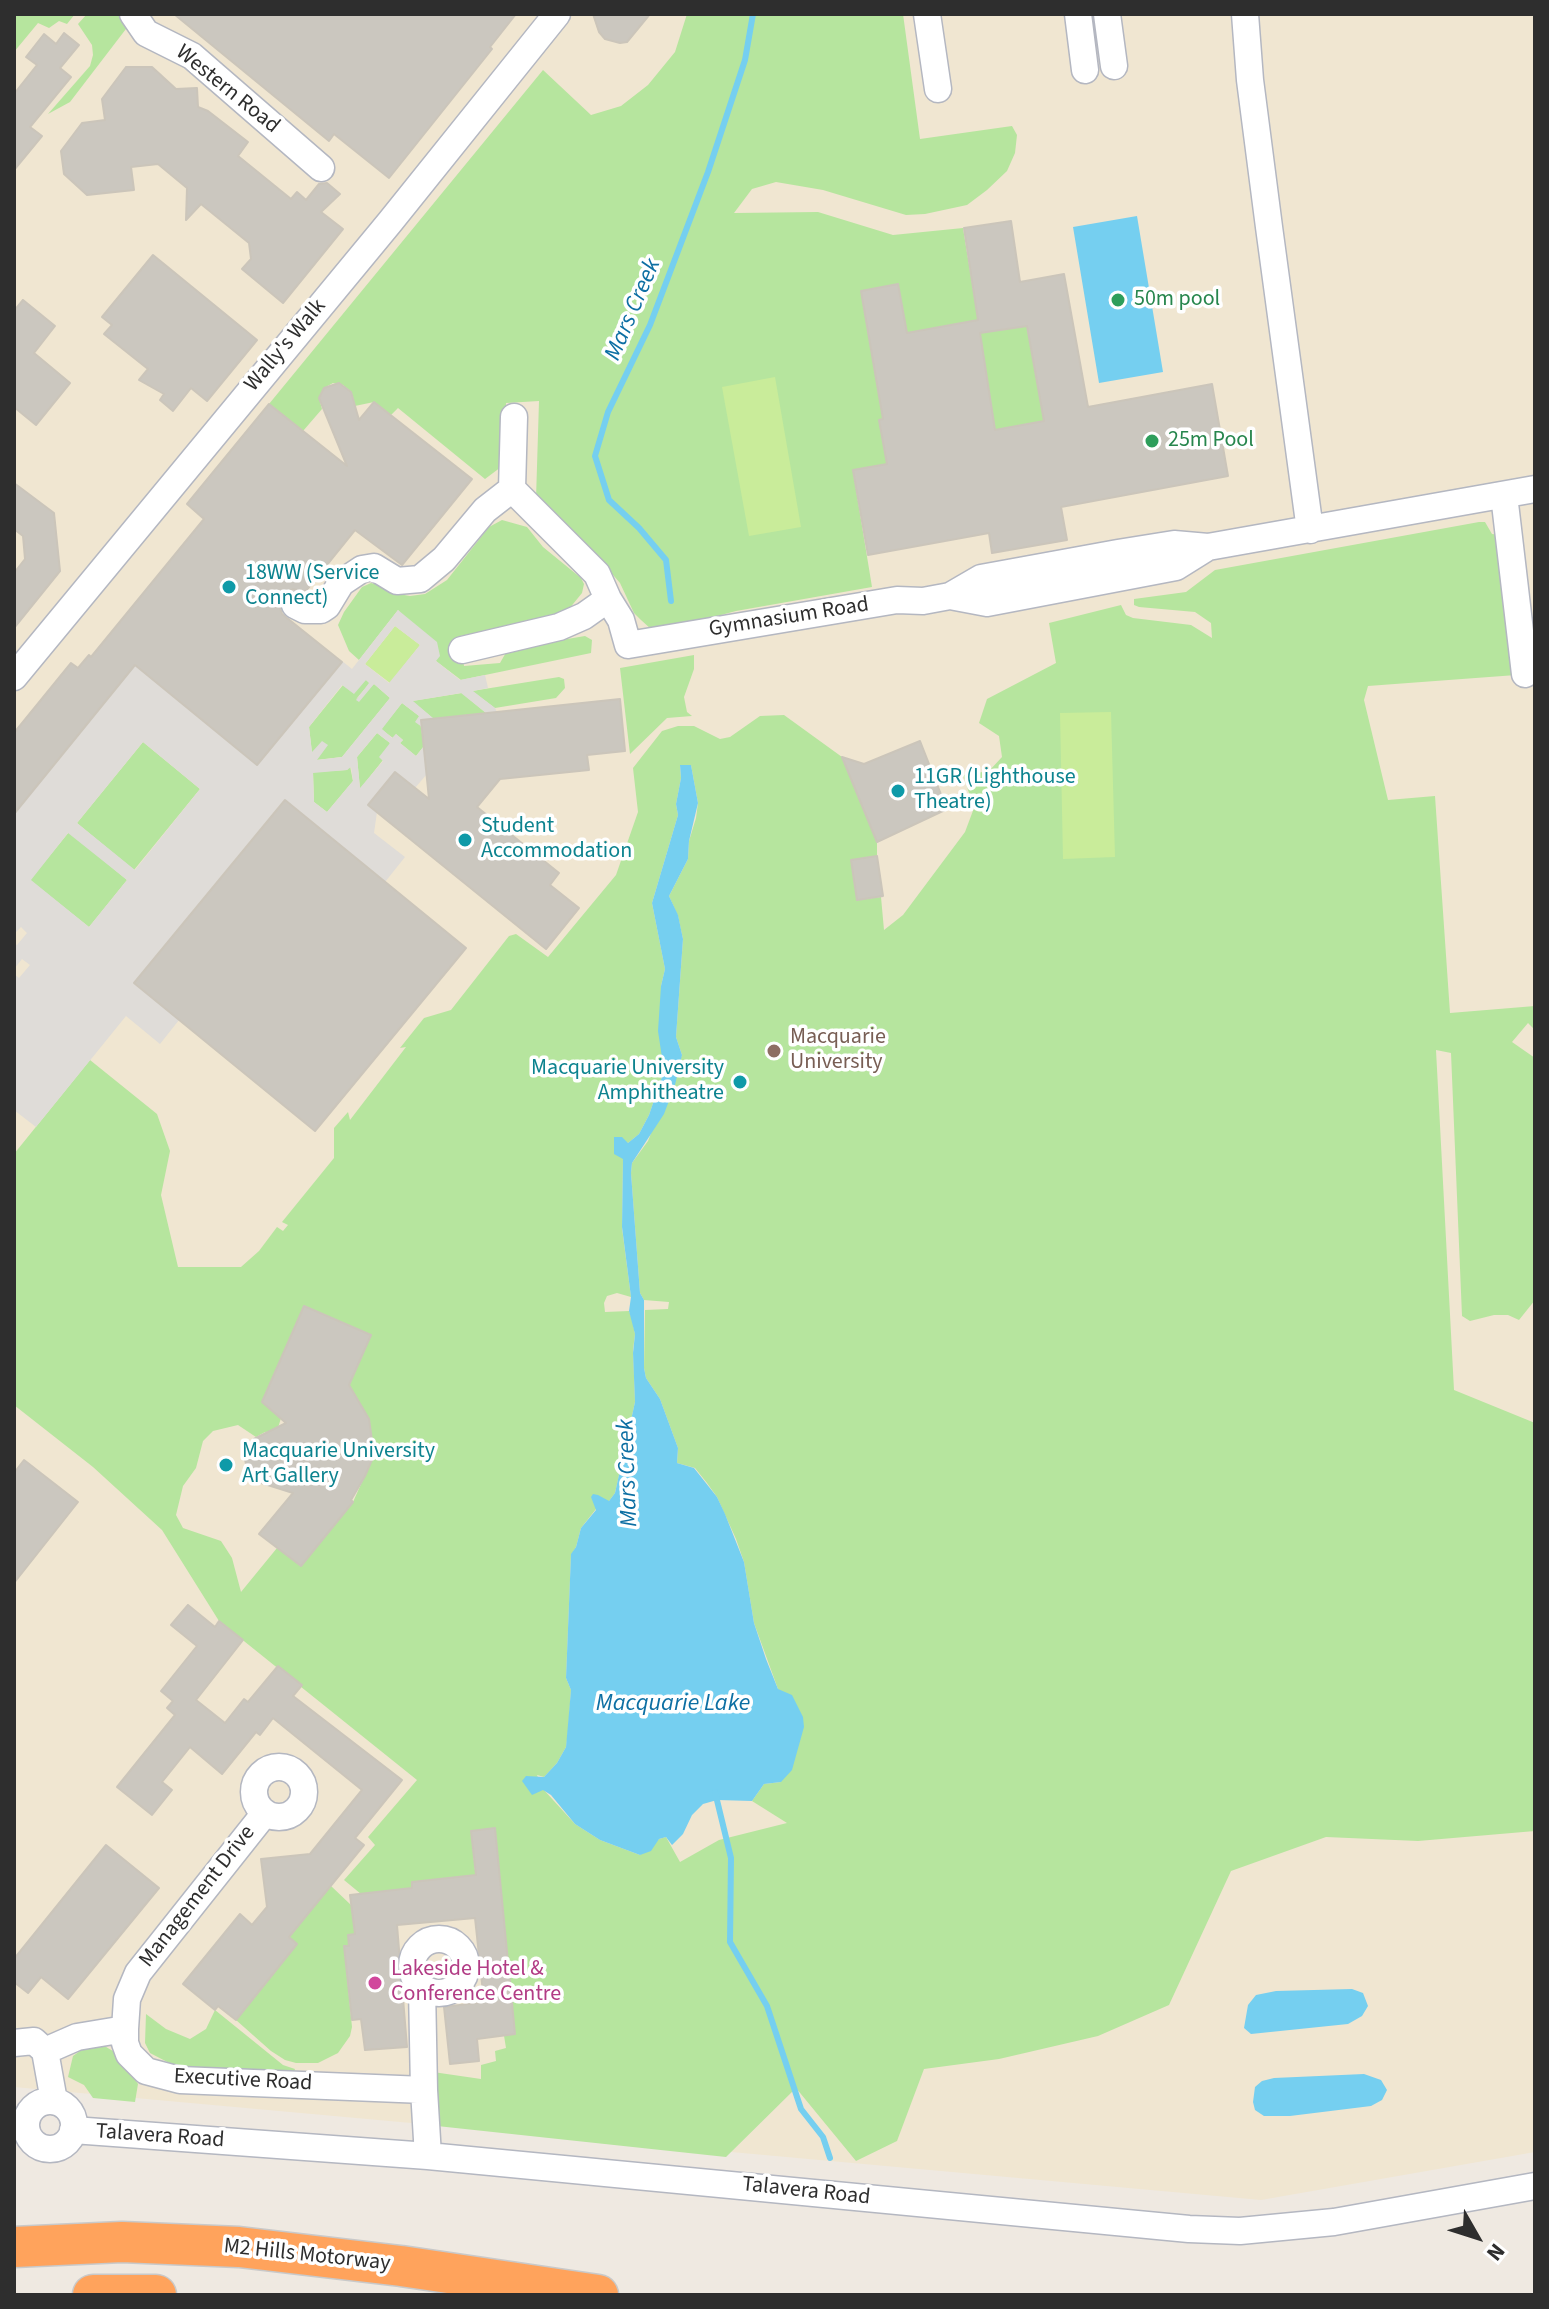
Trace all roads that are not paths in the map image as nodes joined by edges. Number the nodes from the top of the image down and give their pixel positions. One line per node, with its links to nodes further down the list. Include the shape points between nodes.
1 (133, 14): 10 (street, Western Road, via 146,33 192,56)
2 (557, 14): 19 (street, Wally's Walk)
3 (927, 14): 9 (street)
4 (1078, 14): 8 (street)
5 (1107, 14): 7 (street)
6 (1245, 14): 14 (street)
7 (1114, 66)
8 (1085, 70)
9 (938, 89)
10 (321, 168)
11 (514, 417): 12 (street)
12 (512, 489): 15 (street, via 597,574); 16 (street, via 485,510 430,573 409,582 374,567 362,569 341,583 327,606 314,611)
13 (1525, 492): 14 (street, Gymnasium Road); 18 (street)
14 (1310, 530): 15 (street, Gymnasium Road, via 1208,547 1174,544 981,578 950,596 923,601 897,600 628,645)
15 (608, 599): 17 (street, via 559,627)
16 (295, 605)
17 (462, 650)
18 (1525, 674)
19 (14, 677)
20 (265, 1813): 22 (street, Management Drive, via 138,1973 127,1999)
21 (422, 1988): 25 (street)
22 (125, 2029): 24 (street, via 77,2037); 25 (street, Executive Road, via 129,2054 146,2071 180,2080)
23 (14, 2043): 24 (street, via 34,2041)
24 (45, 2051): 26 (street)
25 (424, 2090): 29 (street)
26 (54, 2101): 27 (street, via 34,2107); 28 (street, via 68,2108)
27 (20, 2124): 28 (street, via 44,2148 59,2147)
28 (73, 2130): 29 (street, Talavera Road)
29 (428, 2156): 30 (street, Talavera Road, via 1240,2231 1334,2222)
30 (1535, 2186)
31 (14, 2247): 34 (highway, M2 Hills Motorway, via 122,2242 239,2247)
32 (93, 2295): 33 (highway)
33 (156, 2295)
34 (598, 2295)

